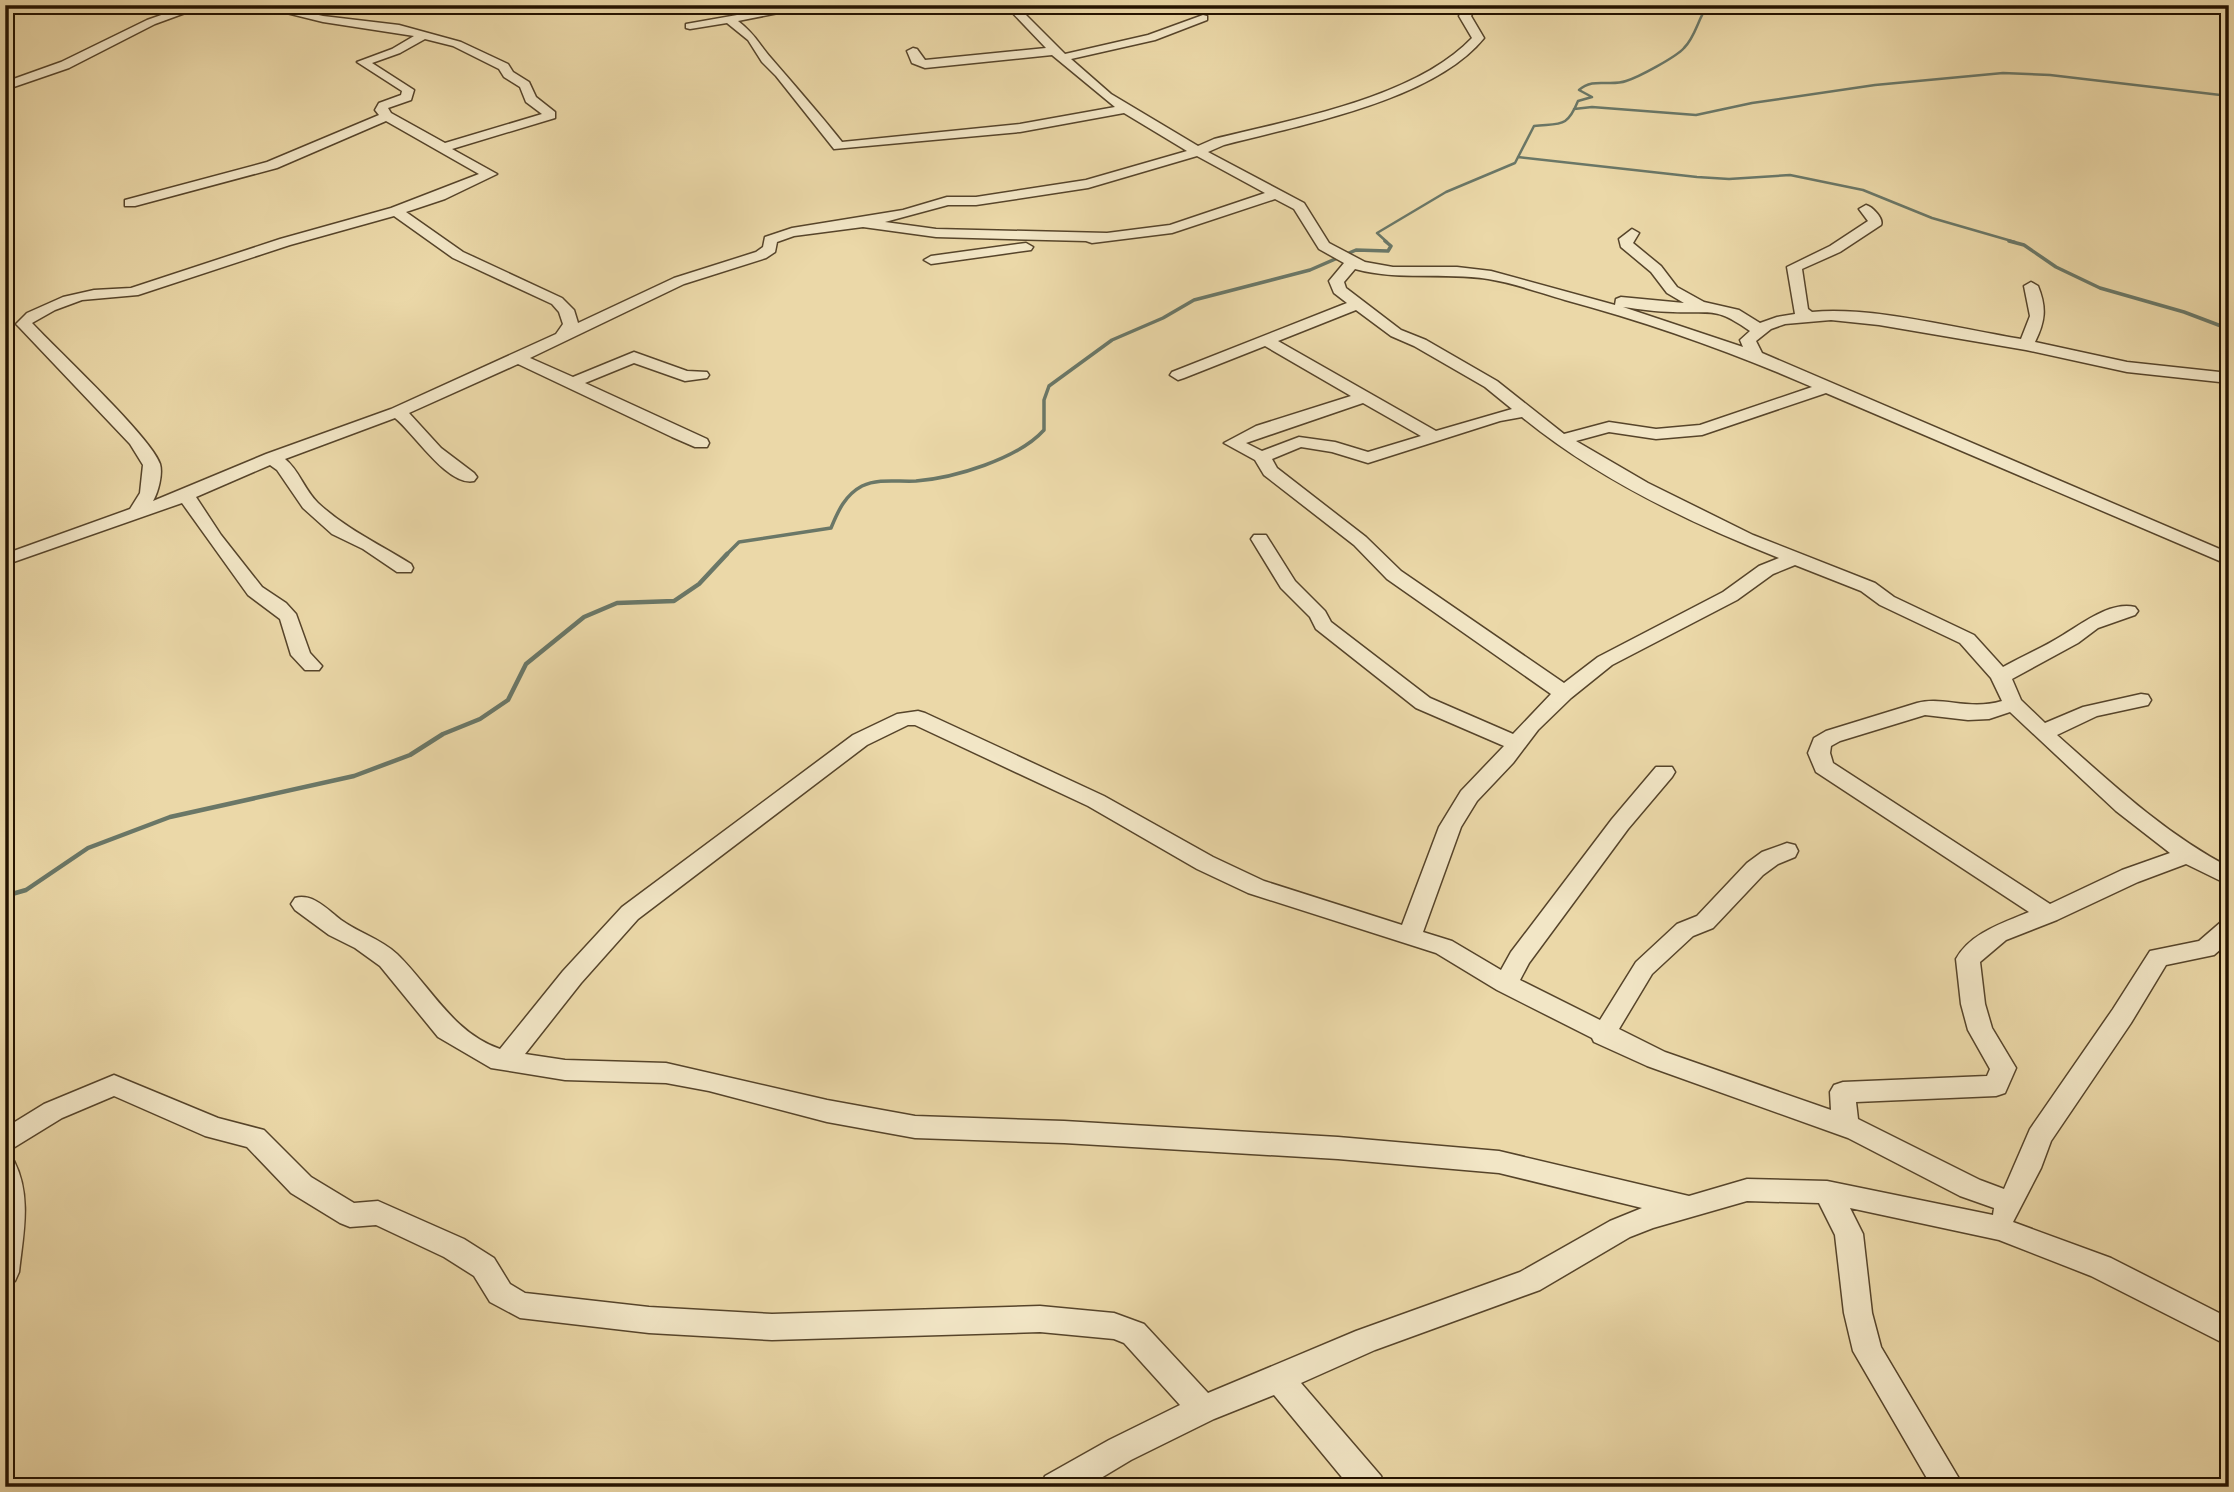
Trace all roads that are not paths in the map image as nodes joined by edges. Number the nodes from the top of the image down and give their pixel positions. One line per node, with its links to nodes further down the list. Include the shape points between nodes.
1 (260, 5): 9 (street)
2 (814, 5): 7 (street)
3 (1010, 5): 11 (street)
4 (1472, 5): 16 (street, via 1465,16 1478,38 1457,62 1376,99)
5 (198, 6): 12 (street, via 151,22 65,65)
6 (1203, 18): 11 (street, via 1152,38)
7 (730, 20): 8 (street); 13 (street, via 752,38 839,146 1020,128)
8 (690, 26)
9 (422, 36): 14 (street, via 363,62 408,90 407,97 383,106); 15 (street, via 457,44 498,63 525,85 530,99 551,116)
10 (913, 51): 11 (street, via 918,63 925,64)
11 (1059, 55): 13 (street)
12 (5, 86)
13 (1126, 109): 16 (street)
14 (387, 116): 15 (street); 18 (street, via 272,165)
15 (444, 147): 20 (street, via 490,174)
16 (1196, 152): 17 (street); 21 (street, via 1075,187 947,201)
17 (1278, 194): 23 (street, via 1172,229); 24 (street, via 1299,206 1324,246)
18 (130, 203)
19 (1866, 209): 30 (street, via 1876,222 1794,268 1800,311)
20 (396, 211): 32 (street, via 458,255 556,301 571,324); 52 (street, via 133,292 94,294 26,320 24,324 135,441 152,465 149,493)
21 (847, 225): 23 (street, via 936,233); 32 (street, via 792,232 770,240 770,249 761,255 679,281)
22 (1632, 233): 29 (street, via 1626,243 1672,290)
23 (1106, 237): 25 (street)
24 (1344, 258): 27 (street, via 1373,270 1492,275); 28 (street, via 1336,281 1339,290)
25 (931, 260)
26 (2031, 286): 34 (street, via 2039,306 2037,324)
27 (1586, 300): 29 (street, via 1674,308); 35 (street)
28 (1357, 304): 33 (street); 44 (street, via 1396,333 1491,384)
29 (1699, 305): 31 (street, via 1734,313)
30 (1806, 315): 31 (street); 34 (street, via 1879,320)
31 (1759, 330): 35 (street, via 1748,340)
32 (561, 337): 36 (street)
33 (1266, 340): 38 (street); 42 (street)
34 (2026, 345): 39 (street, via 2127,367)
35 (1755, 356): 41 (street)
36 (518, 359): 40 (street); 43 (street)
37 (701, 375): 40 (street, via 685,376 634,357)
38 (1178, 375)
39 (2229, 378)
40 (574, 382): 47 (street, via 652,424)
41 (1827, 387): 46 (street, via 1702,430 1656,434 1609,427); 56 (street)
42 (1364, 397): 45 (street); 48 (street, via 1232,443)
43 (397, 412): 49 (street); 50 (street, via 435,452)
44 (1523, 412): 45 (street); 46 (street)
45 (1435, 437): 48 (street, via 1368,458 1299,442)
46 (1561, 440): 54 (street, via 1714,523)
47 (701, 443)
48 (1262, 457): 61 (street, via 1270,471 1360,541 1394,575)
49 (272, 458): 51 (street); 57 (street, via 284,466 309,505 338,530)
50 (468, 477)
51 (184, 496): 52 (street); 59 (street, via 256,591 289,618 301,655)
52 (137, 513): 55 (street)
53 (1260, 539): 65 (street, via 1288,584 1323,625 1423,703)
54 (1795, 558): 60 (street, via 1858,583 1967,639); 61 (street, via 1605,661)
55 (5, 560)
56 (2229, 560)
57 (404, 569)
58 (2128, 611): 60 (street, via 2091,624)
59 (312, 666)
60 (2001, 676): 63 (street)
61 (1564, 693): 65 (street)
62 (2141, 700): 64 (street, via 2098,708 2060,722)
63 (2014, 704): 64 (street); 71 (street, via 1968,713 1924,708 1833,736 1821,743 1819,753 1825,767)
64 (2043, 734): 68 (street)
65 (1517, 743): 73 (street, via 1469,796 1450,827)
66 (1664, 772): 74 (street, via 1536,936)
67 (1787, 851): 75 (street, via 1755,869 1705,922 1685,930 1644,968)
68 (2188, 855): 69 (street); 71 (street)
69 (2227, 875)
70 (303, 904): 76 (street, via 388,960 447,1030 491,1058)
71 (2049, 914): 77 (street, via 1998,934 1968,959 1980,1030 2003,1068 1996,1086 1843,1092)
72 (2229, 928): 81 (street, via 2206,949 2158,957 2039,1137)
73 (1410, 934): 74 (street, via 1444,947); 76 (street, via 1256,887 1096,801 932,722 904,719 850,748 630,913)
74 (1506, 984): 75 (street)
75 (1603, 1035): 77 (street, via 1745,1093)
76 (505, 1061): 82 (street, via 565,1070 666,1073 915,1127 1324,1147 1500,1162)
77 (1845, 1126): 81 (street, via 1970,1188)
78 (5, 1142): 87 (street, via 53,1111 114,1085 214,1128 255,1138 301,1185 350,1215 378,1213 454,1248 484,1267 500,1293 520,1305 649,1320 772,1326 1040,1319 1114,1326 1134,1333)
79 (5, 1169): 84 (street, via 12,1213)
80 (1827, 1192): 82 (street, via 1747,1190); 83 (street); 90 (street, via 1849,1234 1858,1314 1868,1351)
81 (2009, 1202): 83 (street)
82 (1689, 1208): 86 (street, via 1620,1229 1531,1281 1366,1340)
83 (2000, 1229): 85 (street, via 2101,1266)
84 (5, 1272)
85 (2229, 1333)
86 (1279, 1379): 87 (street); 89 (street)
87 (1203, 1409): 88 (street)
88 (1056, 1487)
89 (1370, 1487)
90 (1949, 1487)

